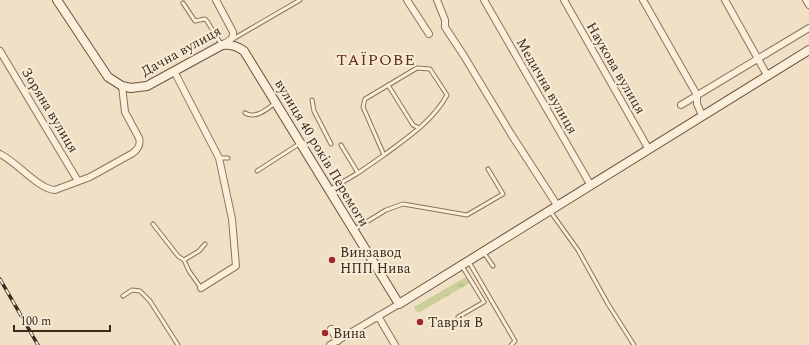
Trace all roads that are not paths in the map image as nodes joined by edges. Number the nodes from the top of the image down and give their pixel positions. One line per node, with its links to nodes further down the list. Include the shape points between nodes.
1 (58, 0): 23 (street, via 108,77)
2 (216, 0): 15 (street, Дачна вулиця, via 233,32)
3 (300, 0): 15 (lane)
4 (407, 0): 14 (street)
5 (437, 0): 45 (street, via 445,27)
6 (484, 0): 43 (street, Медична вулиця)
7 (564, 0): 34 (street, Наукова вулиця)
8 (643, 0): 24 (street)
9 (725, 0): 19 (street)
10 (806, 0): 12 (street)
11 (182, 3): 16 (lane, via 195,21 207,21)
12 (809, 5)
13 (809, 28): 19 (street)
14 (430, 34)
15 (232, 40): 16 (street, Дачна вулиця)
16 (222, 45): 20 (street, Дачна вулиця); 26 (street, вулиця 40 років Перемоги, via 232,45 244,51)
17 (809, 50): 21 (street)
18 (0, 51): 42 (street, Зоряна вулиця)
19 (758, 59): 21 (street); 24 (street)
20 (174, 71): 23 (street, Дачна вулиця, via 147,86); 37 (street)
21 (767, 75): 29 (street)
22 (388, 85): 30 (lane, via 413,125); 30 (lane, via 417,68 430,69 447,95 440,107); 36 (lane, via 365,99 363,107)
23 (122, 86): 42 (street, via 125,112 140,138 139,147 90,177)
24 (697, 95): 27 (street); 29 (street, via 696,104)
25 (312, 100): 32 (lane, via 314,111)
26 (276, 103): 28 (lane, via 256,115); 31 (street, вулиця 40 років Перемоги)
27 (681, 105)
28 (245, 113)
29 (702, 115): 34 (street)
30 (419, 128): 36 (lane)
31 (300, 143): 40 (lane); 44 (street, вулиця 40 років Перемоги)
32 (331, 144)
33 (341, 145): 41 (lane)
34 (648, 148): 43 (street)
35 (0, 154): 42 (street, via 50,190 60,189)
36 (384, 155): 41 (lane)
37 (219, 158): 38 (lane); 54 (street, via 232,219 236,266)
38 (228, 158)
39 (488, 169): 48 (lane, via 503,194 467,215 403,204 386,210)
40 (256, 171)
41 (358, 173): 44 (lane)
42 (78, 181)
43 (590, 184): 45 (street)
44 (329, 190): 48 (street, вулиця 40 років Перемоги)
45 (557, 205): 46 (street)
46 (549, 210): 50 (street); 65 (lane, via 578,250)
47 (153, 224): 51 (lane)
48 (353, 230): 56 (street, вулиця 40 років Перемоги)
49 (205, 244): 51 (lane)
50 (483, 251): 52 (street); 53 (lane)
51 (184, 260): 54 (lane)
52 (465, 262): 56 (street); 58 (lane, via 484,302); 64 (lane, via 515,341)
53 (493, 266)
54 (201, 288)
55 (123, 296): 61 (lane, via 132,290 140,291 150,301)
56 (399, 304): 57 (street)
57 (378, 316): 60 (street); 63 (street)
58 (458, 317)
59 (331, 329): 60 (street)
60 (338, 340): 62 (street)
61 (178, 345)
62 (330, 345)
63 (395, 345)
64 (511, 345)
65 (634, 345)

